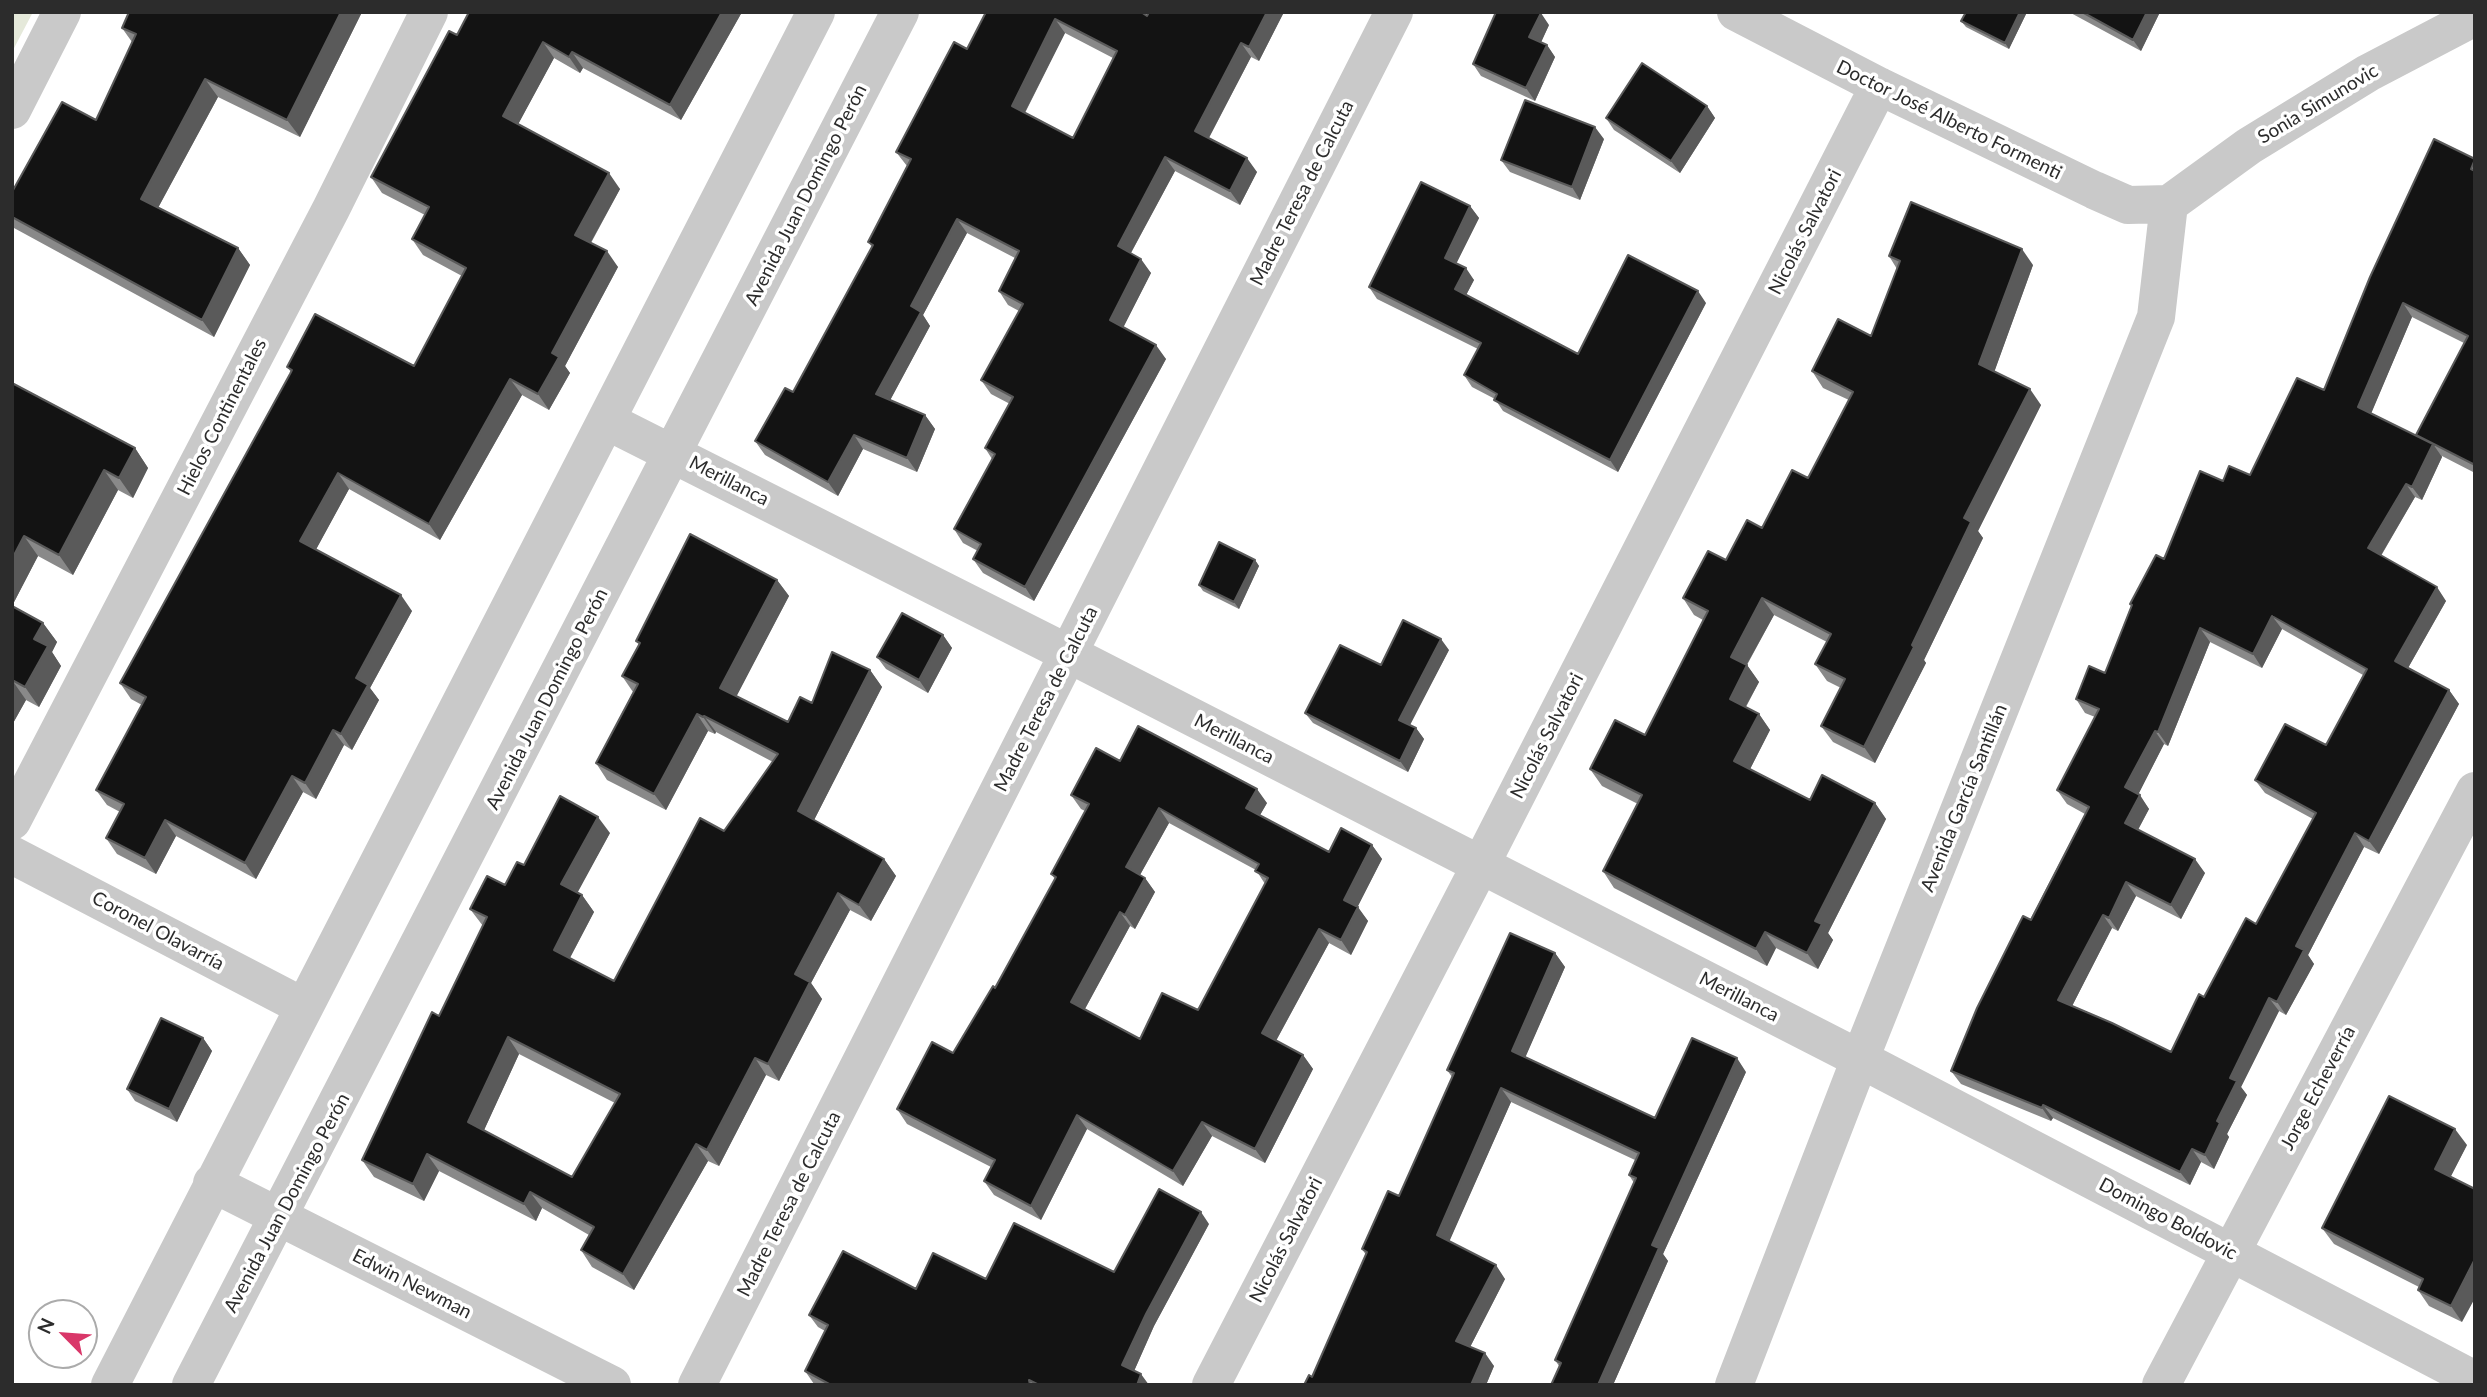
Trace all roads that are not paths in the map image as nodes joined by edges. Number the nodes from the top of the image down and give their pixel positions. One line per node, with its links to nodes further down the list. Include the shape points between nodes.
1 (62, 12): 9 (street)
2 (429, 12): 15 (street, Hielos Continentales)
3 (816, 12): 11 (street)
4 (900, 12): 12 (street, Avenida Juan Domingo Perón)
5 (1394, 12): 13 (street, Madre Teresa de Calcuta)
6 (1736, 12): 8 (street, Doctor José Alberto Formenti)
7 (2475, 17): 10 (street, Sonia Simunovic, via 2368,73 2249,146)
8 (1879, 86): 10 (street, Doctor José Alberto Formenti, via 2128,205); 17 (street, Nicolás Salvatori)
9 (12, 110)
10 (2169, 204): 19 (street, Avenida García Santillán, via 2155,317)
11 (607, 421): 12 (street, Merillanca); 18 (street)
12 (674, 453): 13 (street, Merillanca); 21 (street, Avenida Juan Domingo Perón)
13 (1069, 654): 17 (street, Merillanca); 27 (street, Madre Teresa de Calcuta)
14 (2475, 791): 22 (street, Jorge Echeverría)
15 (12, 821)
16 (12, 855): 18 (street, Coronel Olavarría)
17 (1480, 866): 19 (street, Merillanca); 28 (street, Nicolás Salvatori)
18 (304, 1007): 20 (street)
19 (1860, 1059): 22 (street, Domingo Boldovic); 29 (street, Avenida García Santillán)
20 (212, 1183): 21 (street, Edwin Newman); 24 (street)
21 (279, 1218): 25 (street, Avenida Juan Domingo Perón); 26 (street, Edwin Newman)
22 (2231, 1252): 23 (street, Domingo Boldovic); 30 (street, Jorge Echeverría)
23 (2475, 1380)
24 (110, 1385)
25 (191, 1385)
26 (612, 1385)
27 (697, 1385)
28 (1211, 1385)
29 (1734, 1385)
30 (2161, 1385)

